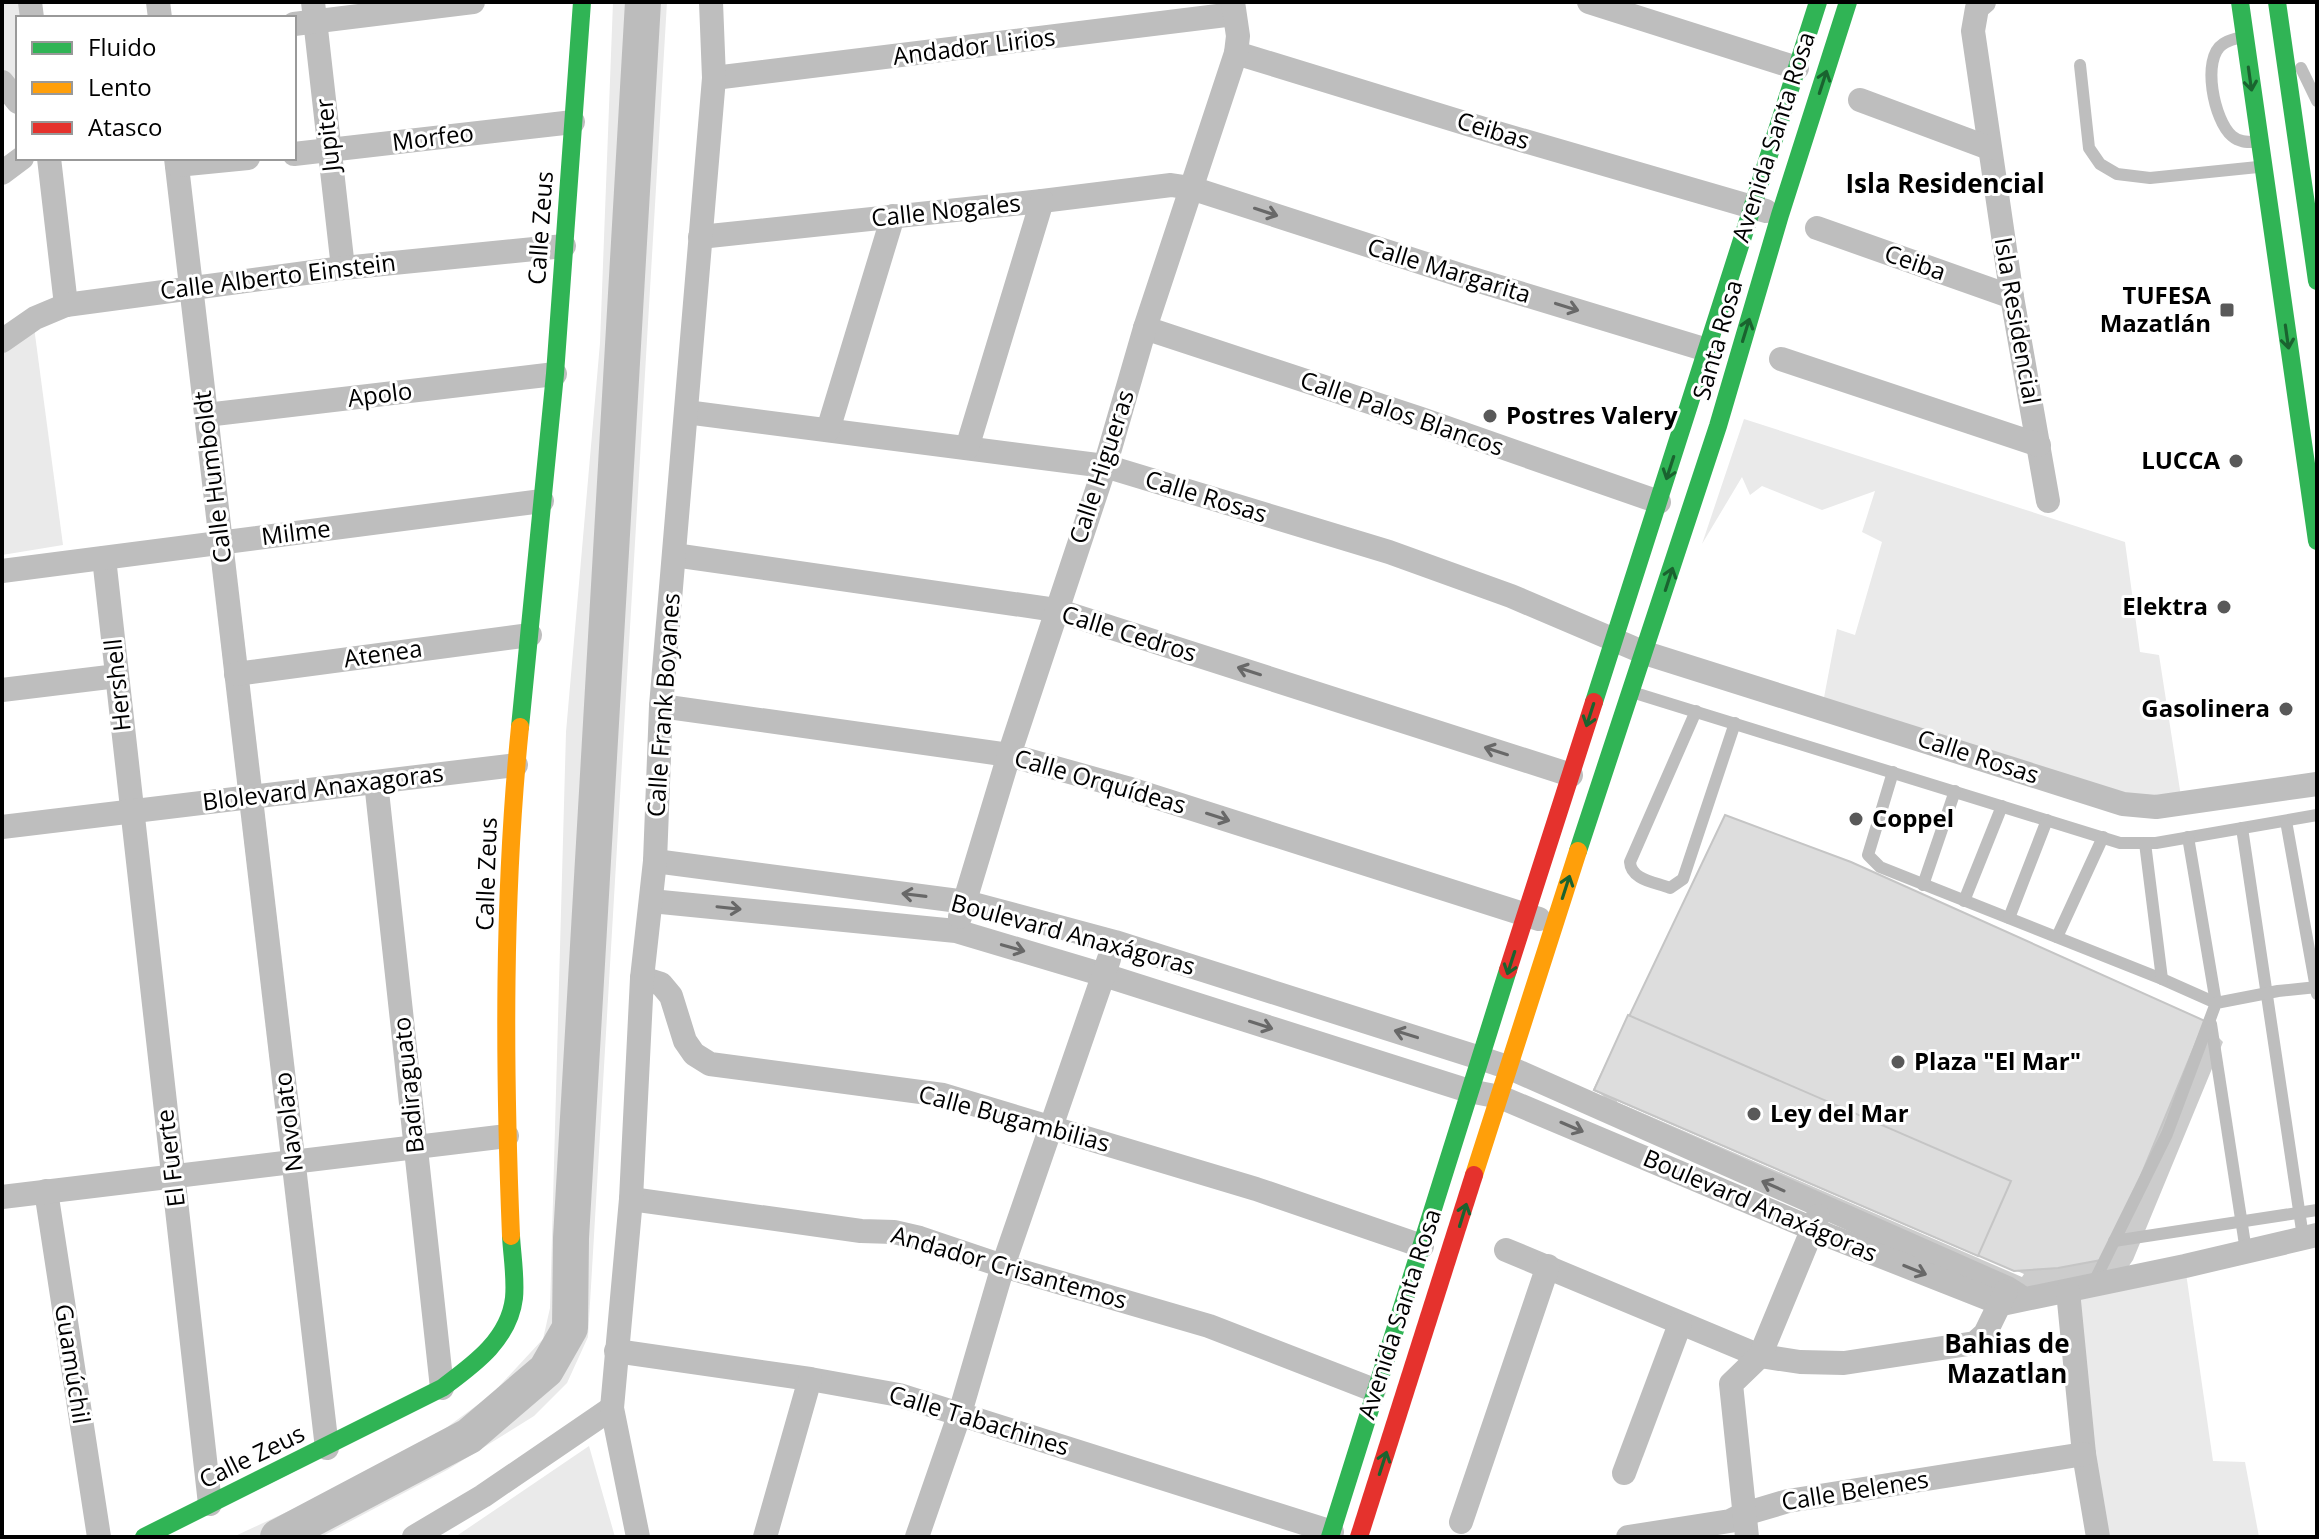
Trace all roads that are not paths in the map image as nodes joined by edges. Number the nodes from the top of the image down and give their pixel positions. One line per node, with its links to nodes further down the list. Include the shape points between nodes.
1 (473, 2): 11 (street)
2 (582, 2): 22 (main road, Calle Zeus)
3 (711, 2): 17 (street, Calle Frank Boyanes)
4 (1589, 2): 16 (street)
5 (1818, 2): 16 (main road, Avenida Santa Rosa)
6 (1848, 2): 37 (main road, Santa Rosa, one-way to 6)
7 (1984, 2): 24 (street, Isla Residencial, via 1977,8 1973,31)
8 (2240, 2): 13 (main road)
9 (2277, 2): 12 (main road)
10 (1234, 8): 14 (street, Calle Higueras); 17 (street, Andador Lirios)
11 (308, 16): 25 (street, Jupiter)
12 (2281, 28): 21 (lane); 31 (main road)
13 (2244, 36): 23 (main road, one-way to 23); 23 (lane, via 2223,44 2213,55 2210,71 2220,120 2230,135)
14 (1236, 53): 34 (street, Calle Higueras); 36 (street, Ceibas)
15 (2080, 65): 32 (lane, via 2089,148 2100,164 2117,174 2150,178)
16 (1797, 68): 36 (main road, Avenida Santa Rosa)
17 (714, 78): 40 (street, Calle Frank Boyanes)
18 (2, 82): 19 (street)
19 (16, 100)
20 (1860, 100): 24 (street)
21 (2317, 101)
22 (573, 122): 25 (street, Morfeo); 41 (main road, Calle Zeus)
23 (2259, 143): 32 (main road)
24 (1989, 148): 45 (street, Isla Residencial)
25 (330, 150): 26 (street, Morfeo); 42 (street, Jupiter)
26 (296, 154)
27 (19, 160): 33 (street)
28 (49, 160): 46 (street)
29 (200, 160): 30 (street)
30 (176, 161): 44 (street, Calle Humboldt)
31 (2309, 167): 32 (main road); 43 (main road)
32 (2263, 170): 52 (main road, one-way to 52)
33 (2, 173)
34 (1191, 188): 35 (street, Calle Nogales, via 1171,185); 47 (street, Calle Higueras); 49 (street, Calle Margarita, one-way to 49)
35 (1042, 201): 38 (street, Calle Nogales); 58 (street)
36 (1751, 206): 37 (street, Ceibas); 49 (main road, Avenida Santa Rosa)
37 (1780, 215): 71 (main road, Santa Rosa, one-way to 37)
38 (893, 216): 40 (street, Calle Nogales); 56 (street)
39 (1817, 228): 45 (street, Ceiba)
40 (700, 237): 54 (street, Calle Frank Boyanes)
41 (564, 246): 42 (street, Calle Alberto Einstein); 51 (main road, Calle Zeus)
42 (343, 268): 44 (street, Calle Alberto Einstein)
43 (2317, 281)
44 (191, 287): 46 (street, Calle Alberto Einstein); 55 (street, Calle Humboldt)
45 (2012, 297): 57 (street, Isla Residencial)
46 (66, 305): 48 (street, Calle Alberto Einstein)
47 (1145, 328): 59 (street, Calle Higueras); 62 (street, Calle Palos Blancos)
48 (2, 341)
49 (1707, 350): 62 (main road, Avenida Santa Rosa, one-way to 62)
50 (1781, 359): 57 (street)
51 (555, 374): 55 (street, Apolo); 60 (main road, Calle Zeus)
52 (2295, 398): 53 (main road); 63 (main road)
53 (2317, 409)
54 (686, 412): 56 (street, Calle Rosas); 65 (street, Calle Frank Boyanes)
55 (206, 415): 64 (street, Calle Humboldt)
56 (828, 430): 58 (street, Calle Rosas)
57 (2039, 445): 61 (street, Isla Residencial)
58 (967, 448): 59 (street, Calle Rosas)
59 (1105, 466): 68 (street, Calle Higueras); 70 (street, Calle Rosas, via 1389,552)
60 (542, 501): 64 (street, Milme); 69 (main road, Calle Zeus)
61 (2048, 501)
62 (1659, 502): 70 (main road, Avenida Santa Rosa)
63 (2317, 541)
64 (221, 543): 66 (street, Milme); 72 (street, Calle Humboldt)
65 (674, 555): 68 (street, Calle Cedros); 77 (street, Calle Frank Boyanes)
66 (104, 558): 67 (street, Milme); 73 (street, Hershell)
67 (2, 571)
68 (1056, 610): 80 (street, Calle Higueras); 83 (street, Calle Cedros, one-way to 68)
69 (530, 635): 72 (street, Atenea); 81 (main road, Calle Zeus)
70 (1615, 638): 71 (street); 74 (main road, Avenida Santa Rosa)
71 (1645, 653): 76 (main road, Santa Rosa); 85 (street, Calle Rosas, via 2138,807)
72 (236, 674): 87 (street, Calle Humboldt)
73 (117, 676): 75 (street); 89 (street, Hershell)
74 (1602, 681): 76 (lane); 83 (main road, Avenida Santa Rosa, one-way to 83)
75 (2, 690)
76 (1631, 692): 78 (lane); 105 (main road, Avenida Santa Rosa, one-way to 76)
77 (661, 706): 80 (street, Calle Orquídeas); 98 (street, Calle Frank Boyanes)
78 (1696, 711): 79 (lane); 79 (lane, via 1630,862 1635,875 1670,888 1683,879)
79 (1735, 723): 82 (lane)
80 (1009, 755): 102 (street, Calle Higueras); 103 (street, Calle Orquídeas, one-way to 103)
81 (516, 765): 84 (street, Blolevard Anaxagoras); 121 (main road, Calle Zeus, via 508,919)
82 (1893, 772): 86 (lane); 99 (lane, via 1868,855 1880,867)
83 (1571, 775): 103 (main road, Avenida Santa Rosa)
84 (376, 782): 87 (street, Blolevard Anaxagoras); 122 (street, Badiraguato)
85 (2317, 784)
86 (1955, 791): 88 (lane); 99 (lane)
87 (251, 797): 89 (street, Blolevard Anaxagoras); 123 (street, Navolato)
88 (2002, 806): 91 (lane); 101 (lane)
89 (131, 811): 93 (street, Blolevard Anaxagoras); 124 (street, El Fuerte)
90 (2317, 815): 92 (lane)
91 (2047, 820): 95 (lane); 104 (lane)
92 (2286, 821): 94 (lane); 112 (lane)
93 (2, 827)
94 (2242, 828): 96 (lane); 113 (lane)
95 (2103, 837): 97 (lane); 107 (lane)
96 (2188, 837): 97 (lane); 114 (lane)
97 (2145, 843): 111 (lane)
98 (655, 861): 100 (street, Calle Frank Boyanes); 102 (street, Boulevard Anaxágoras, one-way to 98)
99 (1923, 885): 101 (lane)
100 (651, 901): 106 (street, Boulevard Anaxágoras, one-way to 106); 110 (street, Calle Frank Boyanes)
101 (1964, 901): 104 (lane)
102 (966, 902): 106 (street, Calle Higueras); 108 (street, Boulevard Anaxágoras)
103 (1526, 914): 105 (street); 116 (main road, Avenida Santa Rosa, one-way to 116)
104 (2009, 918): 107 (lane)
105 (1554, 924): 117 (main road, Avenida Santa Rosa)
106 (956, 931): 109 (street, Boulevard Anaxágoras, one-way to 109)
107 (2057, 937): 111 (lane)
108 (1115, 942): 109 (street); 116 (street, Boulevard Anaxágoras, one-way to 108)
109 (1104, 975): 118 (street, Boulevard Anaxágoras, one-way to 118); 120 (street)
110 (642, 978): 120 (street, Calle Bugambilias, via 661,984 671,996 685,1041 710,1064 943,1095); 127 (street, Calle Frank Boyanes)
111 (2162, 979): 114 (lane)
112 (2317, 989): 113 (lane)
113 (2267, 994): 114 (lane); 131 (lane)
114 (2216, 1003): 115 (lane)
115 (2211, 1021): 130 (lane); 132 (lane, via 2167,1134)
116 (1480, 1058): 117 (street); 118 (main road, Avenida Santa Rosa)
117 (1510, 1068): 119 (main road, Avenida Santa Rosa); 129 (street, Boulevard Anaxágoras, one-way to 117)
118 (1469, 1091): 119 (street); 133 (main road, Avenida Santa Rosa)
119 (1500, 1097): 129 (street, Boulevard Anaxágoras, one-way to 129); 162 (main road, Avenida Santa Rosa, one-way to 119)
120 (1049, 1126): 133 (street, Calle Bugambilias); 136 (street)
121 (507, 1136): 122 (street); 145 (main road, Calle Zeus, via 514,1298 508,1322 483,1357)
122 (416, 1146): 123 (street); 145 (street, Badiraguato)
123 (293, 1161): 124 (street); 149 (street, Navolato)
124 (173, 1176): 125 (street); 152 (street, El Fuerte)
125 (46, 1191): 126 (street); 156 (street, Guamúchil)
126 (2, 1197)
127 (631, 1199): 136 (street, Andador Crisantemos, via 894,1232); 142 (street, Calle Frank Boyanes)
128 (2317, 1210): 131 (lane)
129 (1817, 1218): 140 (street, Boulevard Anaxágoras); 143 (street)
130 (2242, 1222): 131 (lane); 132 (lane); 135 (lane)
131 (2306, 1228): 135 (street)
132 (2114, 1241): 138 (lane)
133 (1422, 1246): 146 (main road, Avenida Santa Rosa)
134 (1506, 1250): 137 (street)
135 (2246, 1251): 138 (street)
136 (1003, 1266): 146 (street, Andador Crisantemos, via 1209,1326); 148 (street)
137 (1548, 1266): 141 (street); 153 (street)
138 (2093, 1285): 139 (street)
139 (2068, 1291): 140 (street); 150 (street)
140 (2011, 1297): 143 (street, via 1985,1334 1962,1347 1844,1363)
141 (1680, 1324): 143 (street); 151 (street)
142 (616, 1351): 144 (street, Calle Tabachines); 147 (street, Calle Frank Boyanes)
143 (1760, 1356): 154 (street, via 1731,1384)
144 (810, 1379): 148 (street, Calle Tabachines, via 899,1395); 160 (street)
145 (442, 1388): 149 (main road, Calle Zeus)
146 (1374, 1390): 155 (main road, Avenida Santa Rosa)
147 (612, 1408): 158 (street); 159 (street, Calle Frank Boyanes)
148 (960, 1413): 155 (street, Calle Tabachines); 161 (street)
149 (327, 1448): 152 (main road, Calle Zeus)
150 (2084, 1454): 154 (street, Calle Belenes, via 1788,1501); 164 (street)
151 (1624, 1473)
152 (210, 1504): 157 (main road, Calle Zeus)
153 (1461, 1522)
154 (1746, 1525): 163 (street, Calle Belenes, via 1730,1521)
155 (1331, 1534)
156 (99, 1537)
157 (144, 1537)
158 (414, 1537)
159 (638, 1537)
160 (765, 1537)
161 (917, 1537)
162 (1359, 1537)
163 (1628, 1537)
164 (2098, 1537)

